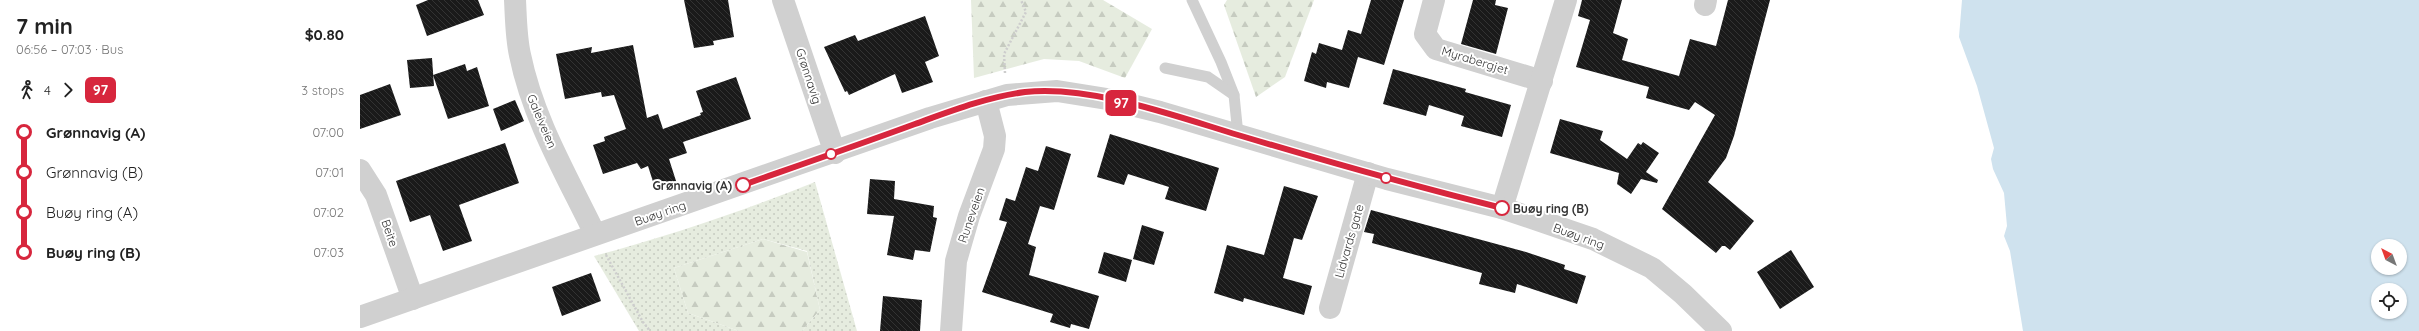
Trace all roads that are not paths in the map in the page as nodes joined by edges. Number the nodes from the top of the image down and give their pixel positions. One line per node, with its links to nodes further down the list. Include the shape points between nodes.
1 (515, 0): 15 (street, Galeiveien, via 520,54 532,97 542,126)
2 (783, 0): 11 (street, Grønnavig)
3 (1192, 0): 8 (lane)
4 (1434, 0): 7 (street, Myrabergjet, via 1425,34 1436,49)
5 (1566, 0): 7 (street)
6 (1165, 68): 8 (lane, via 1208,77)
7 (1542, 81): 14 (street)
8 (1234, 96): 10 (lane)
9 (986, 101): 10 (street, Buøy ring, via 1026,92 1057,91 1107,99); 11 (street, Buøy ring); 19 (street, Runeveien, via 995,136 994,149 969,216 956,262)
10 (1238, 135): 13 (street, Buøy ring)
11 (835, 152): 15 (street, Buøy ring)
12 (360, 170): 16 (street, Beite, via 376,194)
13 (1368, 173): 14 (street, Buøy ring); 17 (street, Lidvards gate)
14 (1502, 208): 20 (street, Buøy ring, via 1593,239 1652,268)
15 (595, 234): 16 (street, Buøy ring)
16 (413, 299): 18 (street, Buøy ring)
17 (1330, 308)
18 (360, 317)
19 (951, 331)
20 (1721, 331)

